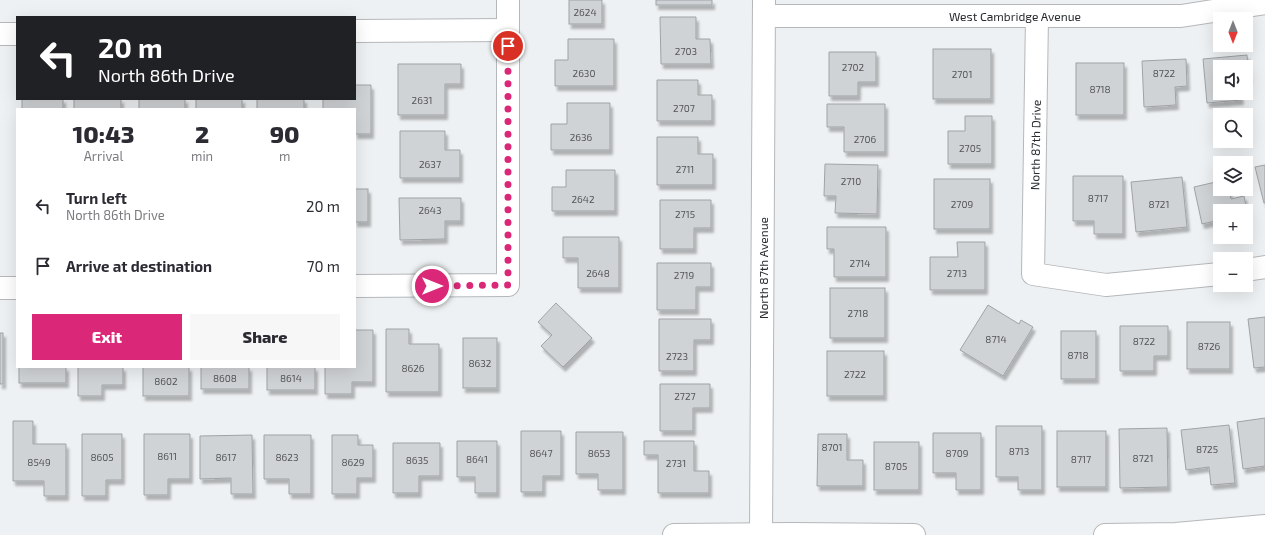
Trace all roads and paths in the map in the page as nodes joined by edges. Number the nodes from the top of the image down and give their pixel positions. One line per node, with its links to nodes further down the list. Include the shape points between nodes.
1 (508, 0): 5 (street)
2 (1265, 3): 4 (street, West Cambridge Avenue, via 1181,16)
3 (764, 8): 4 (street, West Cambridge Avenue); 16 (street, North 87th Avenue)
4 (1037, 16): 11 (street, North 87th Drive, via 1033,274 1106,285)
5 (508, 30): 6 (street); 12 (street, via 508,285)
6 (356, 31)
7 (0, 34): 8 (street)
8 (16, 34)
9 (1265, 267): 10 (street)
10 (1253, 269)
11 (1213, 275)
12 (356, 286)
13 (0, 288): 14 (street)
14 (16, 288)
15 (1265, 526): 19 (street, via 1176,534)
16 (761, 534): 17 (street); 18 (street)
17 (674, 535)
18 (914, 535)
19 (1105, 535)

